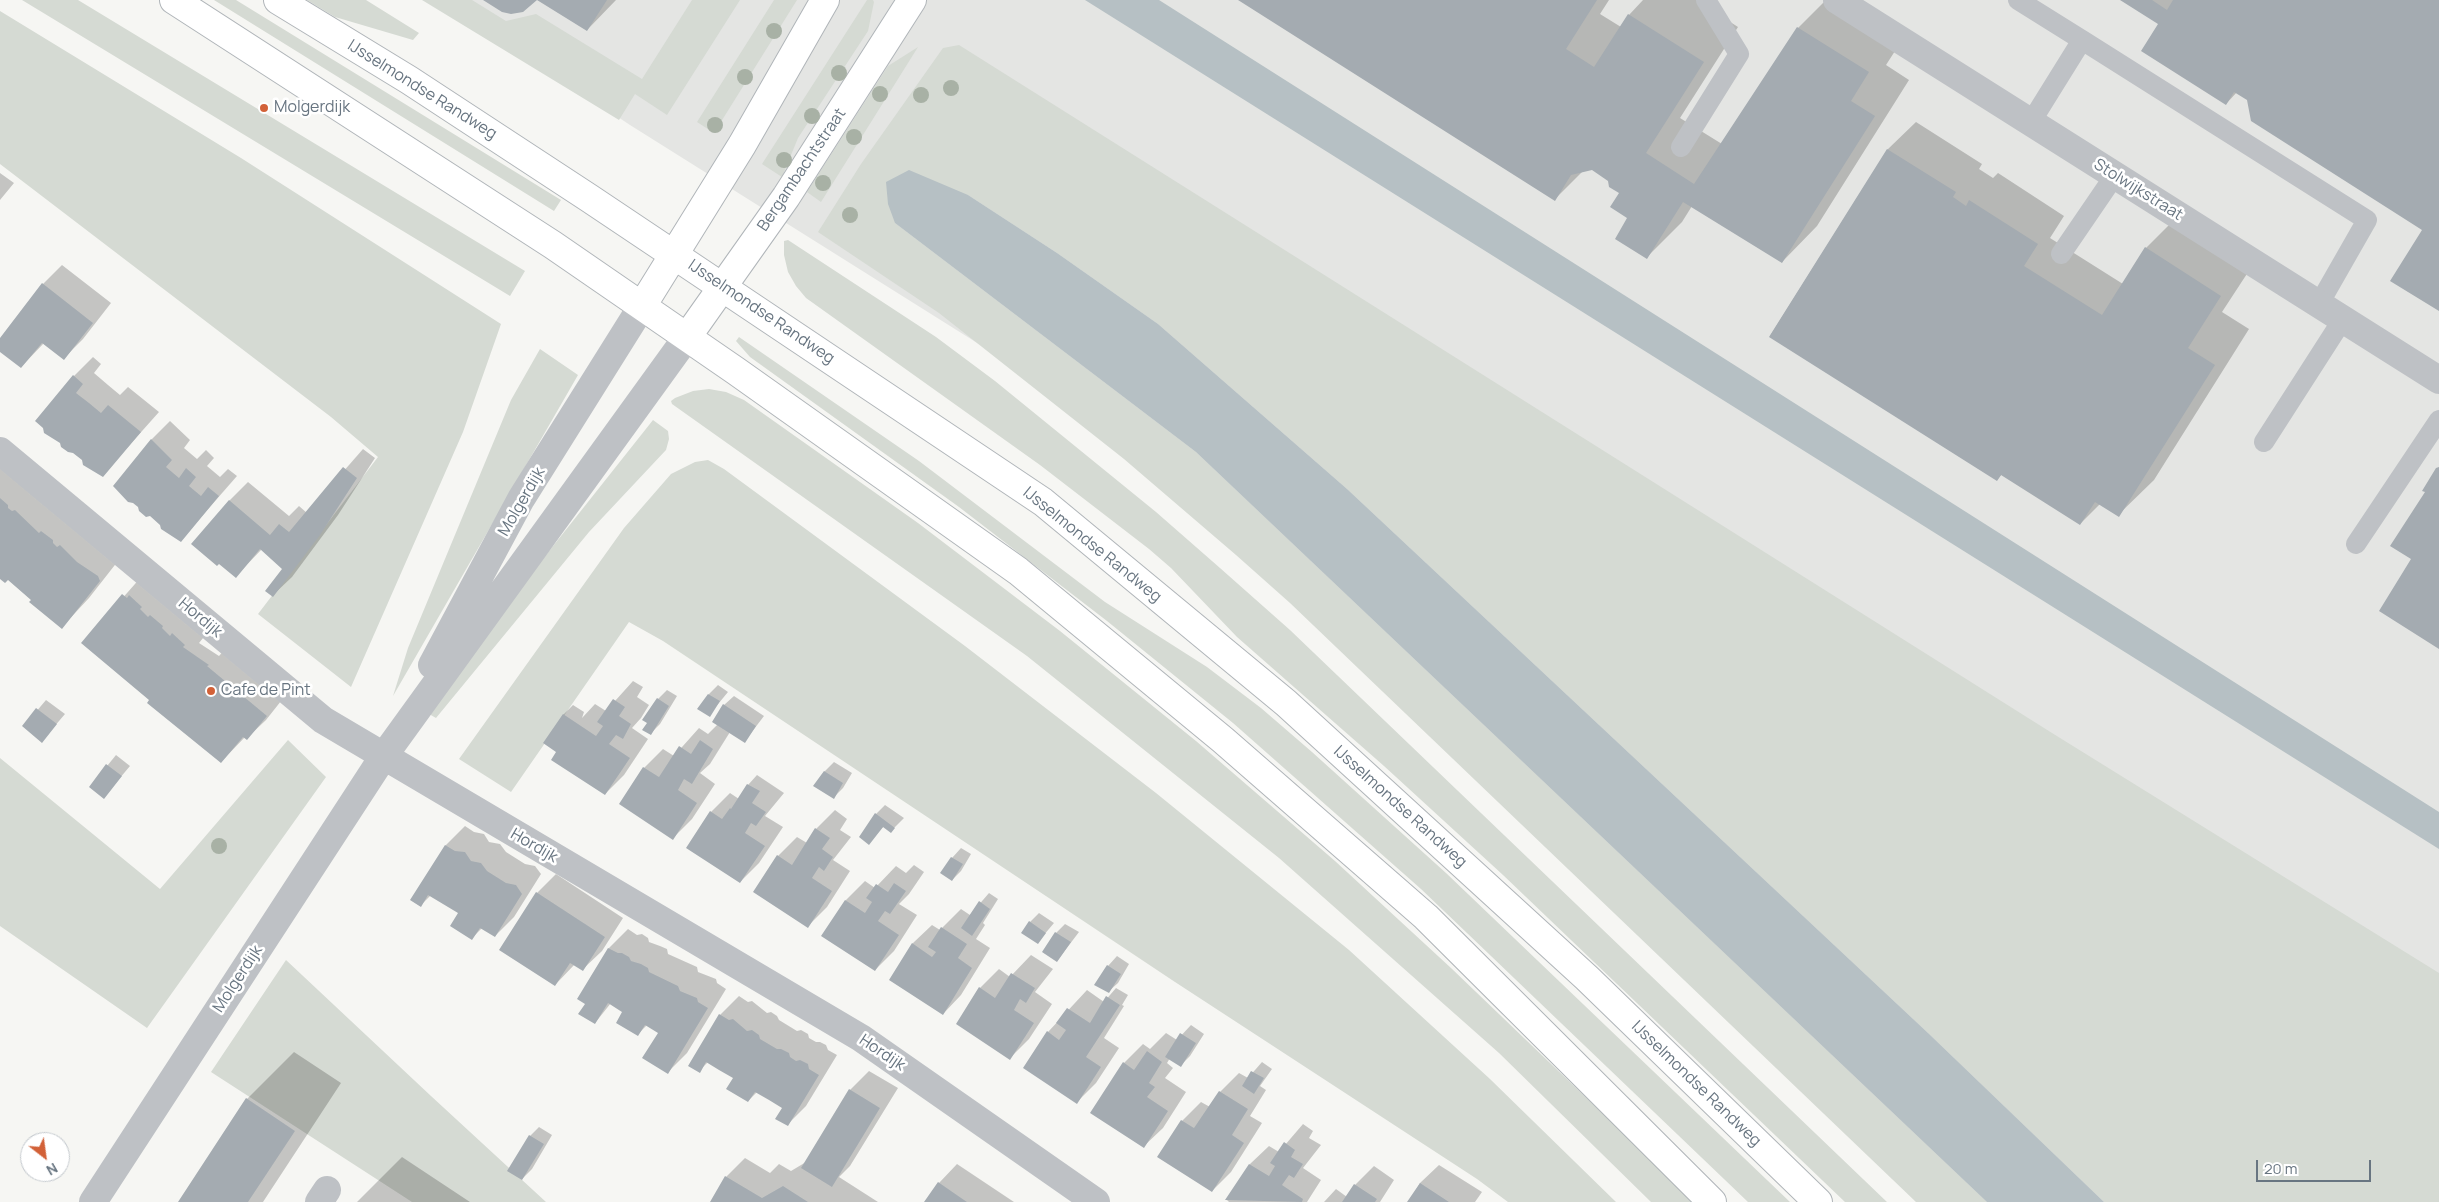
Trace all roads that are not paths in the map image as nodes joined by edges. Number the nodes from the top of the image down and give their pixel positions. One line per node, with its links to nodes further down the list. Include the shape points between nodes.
1 (174, 0): 16 (main road, via 546,240)
2 (278, 0): 12 (main road, IJsselmondse Randweg, via 409,80)
3 (825, 0): 12 (main road)
4 (912, 0): 14 (main road, Bergambachtstraat, via 786,197)
5 (1706, 0): 10 (lane, via 1739,54)
6 (1837, 0): 9 (street, Stolwijkstraat)
7 (2018, 0): 8 (lane)
8 (2082, 40): 9 (lane); 15 (lane, via 2367,220)
9 (2031, 122): 11 (street, Stolwijkstraat)
10 (1681, 147)
11 (2115, 175): 13 (lane); 15 (street, Stolwijkstraat)
12 (674, 254): 14 (main road, IJsselmondse Randweg); 16 (main road, Molgerdijk)
13 (2061, 254)
14 (722, 287): 18 (main road, Bergambachtstraat); 28 (main road, IJsselmondse Randweg, via 1043,502 1286,703 1587,978)
15 (2319, 304): 17 (street, Stolwijkstraat)
16 (642, 306): 18 (main road); 24 (street, Molgerdijk, via 521,500)
17 (2343, 319): 19 (street, Stolwijkstraat); 21 (lane)
18 (687, 337): 24 (street, Molgerdijk); 27 (main road, via 1018,571 1223,740 1426,917)
19 (2439, 380)
20 (2439, 420): 23 (lane)
21 (2264, 442)
22 (0, 452): 24 (street, Hordijk, via 323,720)
23 (2356, 544)
24 (383, 757): 25 (street, Molgerdijk); 26 (street, Hordijk, via 861,1038)
25 (93, 1202)
26 (1096, 1202)
27 (1712, 1202)
28 (1818, 1202)

